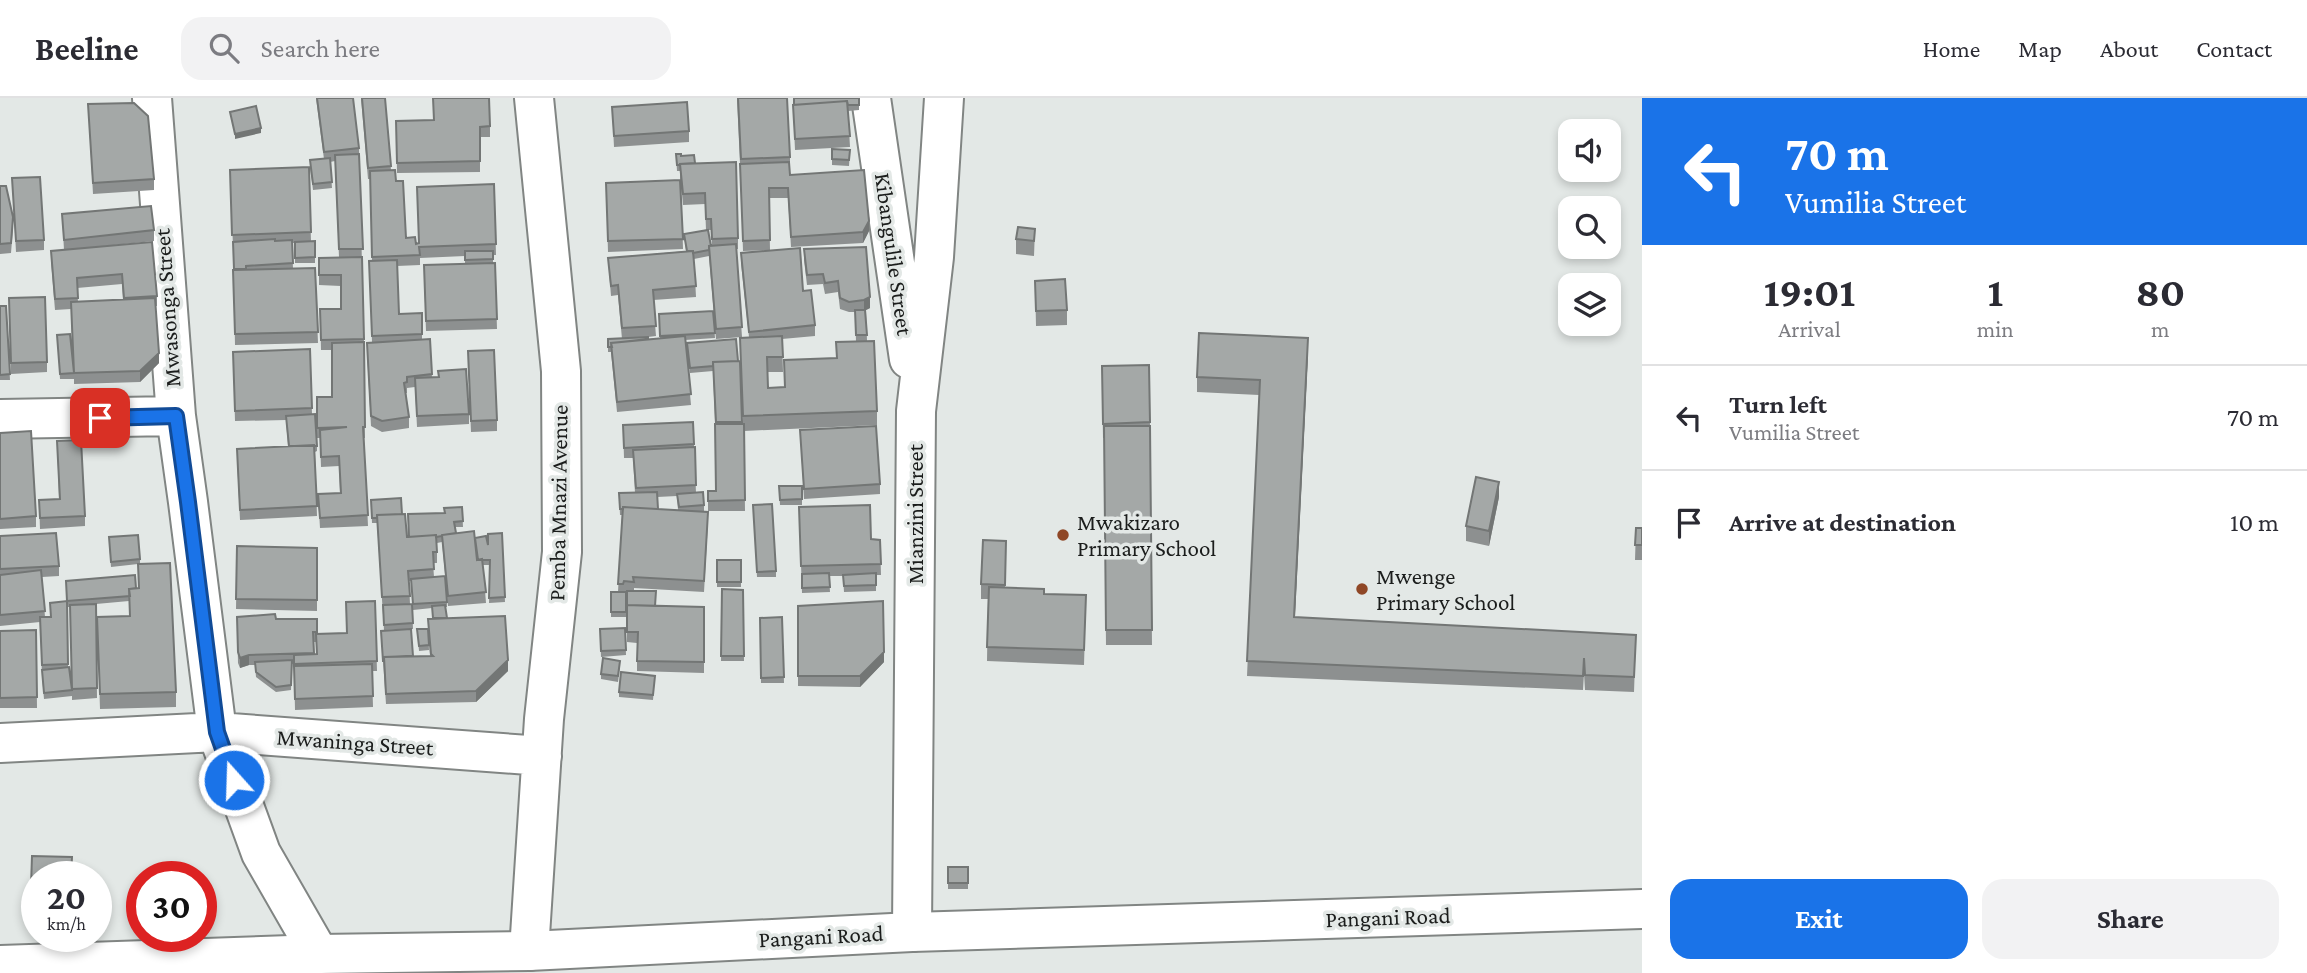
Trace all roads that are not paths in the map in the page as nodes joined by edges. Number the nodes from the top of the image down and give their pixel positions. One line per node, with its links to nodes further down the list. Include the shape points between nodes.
1 (152, 98): 6 (street, Mwasonga Street)
2 (534, 98): 10 (street, Pemba Mnazi Avenue, via 561,371 562,552)
3 (871, 98): 5 (street, Kibangulile Street)
4 (944, 98): 5 (street, Mianzini Street, via 934,257)
5 (916, 411): 12 (street, Mianzini Street)
6 (176, 416): 7 (street); 8 (street, Mwasonga Street)
7 (0, 419)
8 (217, 732): 9 (street, Mwaninga Street); 10 (street, Mwaninga Street); 14 (street, Mwasonga Street, via 261,853)
9 (0, 743)
10 (542, 756): 13 (street, Pemba Mnazi Avenue)
11 (1642, 909): 12 (street, Pangani Road)
12 (912, 932): 13 (street, Pangani Road)
13 (529, 951): 15 (street, Pangani Road)
14 (319, 954): 15 (street, Pangani Road); 16 (street, Pangani Road)
15 (382, 963)
16 (0, 965)

